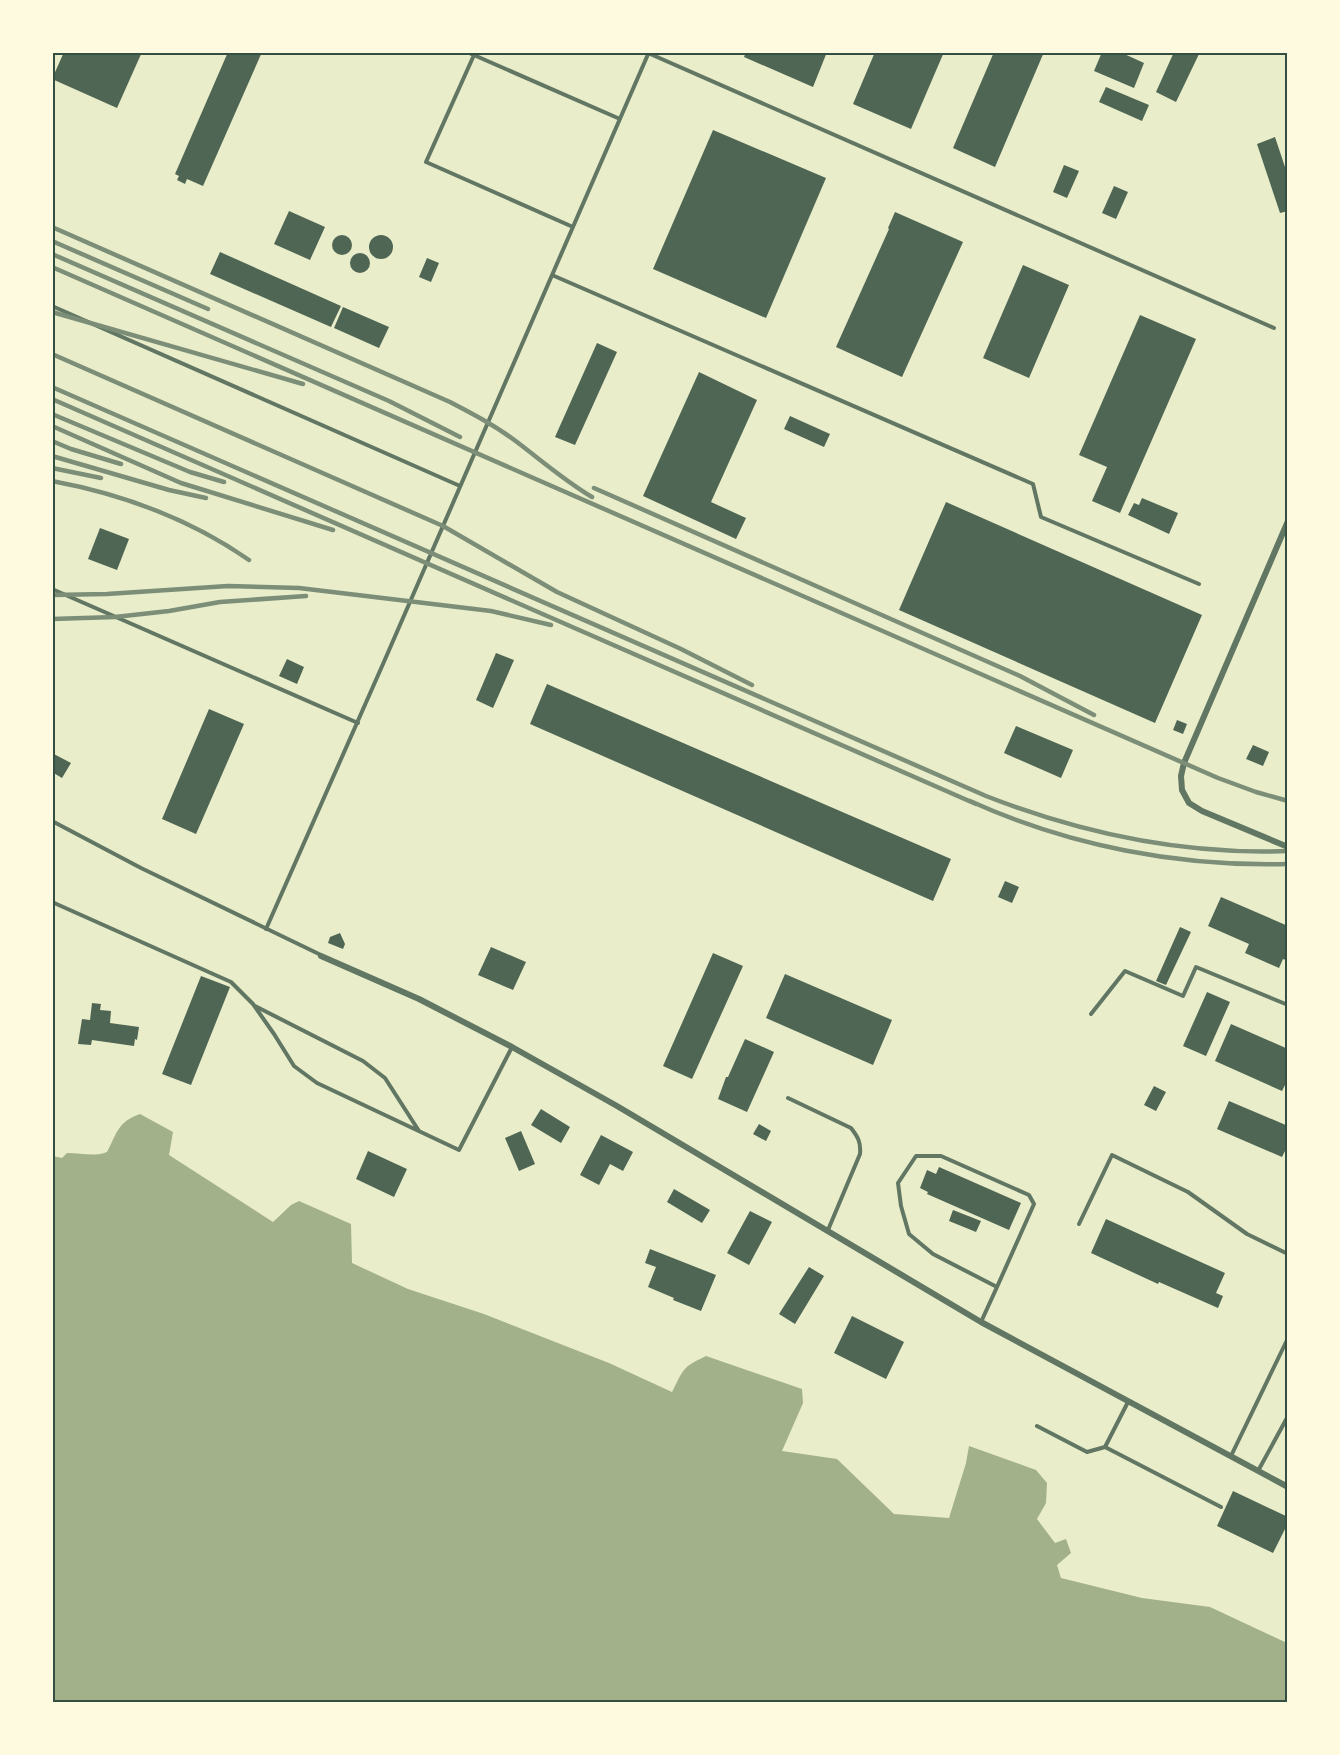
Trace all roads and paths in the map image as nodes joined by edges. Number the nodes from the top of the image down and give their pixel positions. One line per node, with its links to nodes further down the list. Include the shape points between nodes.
1 (467, 52): 3 (lane)
2 (648, 53): 4 (lane); 8 (lane)
3 (474, 55): 4 (lane); 5 (lane, via 426,162)
4 (620, 119): 5 (lane)
5 (573, 227): 6 (lane)
6 (552, 275): 9 (lane); 11 (lane, via 1033,484 1041,517)
7 (52, 306): 9 (lane)
8 (1274, 328)
9 (460, 486): 13 (lane)
10 (1287, 521): 15 (street, via 1181,776 1182,790 1189,803)
11 (1198, 584)
12 (52, 590): 13 (lane)
13 (357, 723): 17 (lane)
14 (52, 821): 17 (lane)
15 (1287, 848)
16 (52, 902): 19 (lane, via 231,982)
17 (266, 930): 18 (lane)
18 (321, 956): 22 (street, via 419,999)
19 (253, 1004): 24 (lane, via 363,1061 385,1078); 24 (lane, via 294,1066 317,1083)
20 (1287, 1005): 21 (lane, via 1196,967 1183,996 1125,971)
21 (1092, 1014)
22 (512, 1047): 24 (lane, via 459,1150); 26 (street)
23 (788, 1098): 26 (lane, via 851,1128 861,1143 860,1154)
24 (419, 1132)
25 (1079, 1224): 27 (lane, via 1112,1155 1188,1191 1247,1234)
26 (827, 1231): 29 (street)
27 (1287, 1254)
28 (997, 1287): 28 (lane, via 933,1254 909,1234 898,1183 916,1156 941,1156 1029,1195 1034,1204); 29 (lane)
29 (981, 1322): 31 (street)
30 (1287, 1338): 35 (lane)
31 (1128, 1402): 34 (lane); 35 (street)
32 (1287, 1416): 36 (lane)
33 (1037, 1426): 34 (lane, via 1087,1452)
34 (1105, 1447): 38 (lane)
35 (1231, 1457): 36 (street)
36 (1258, 1472): 37 (street)
37 (1287, 1487)
38 (1221, 1507)

